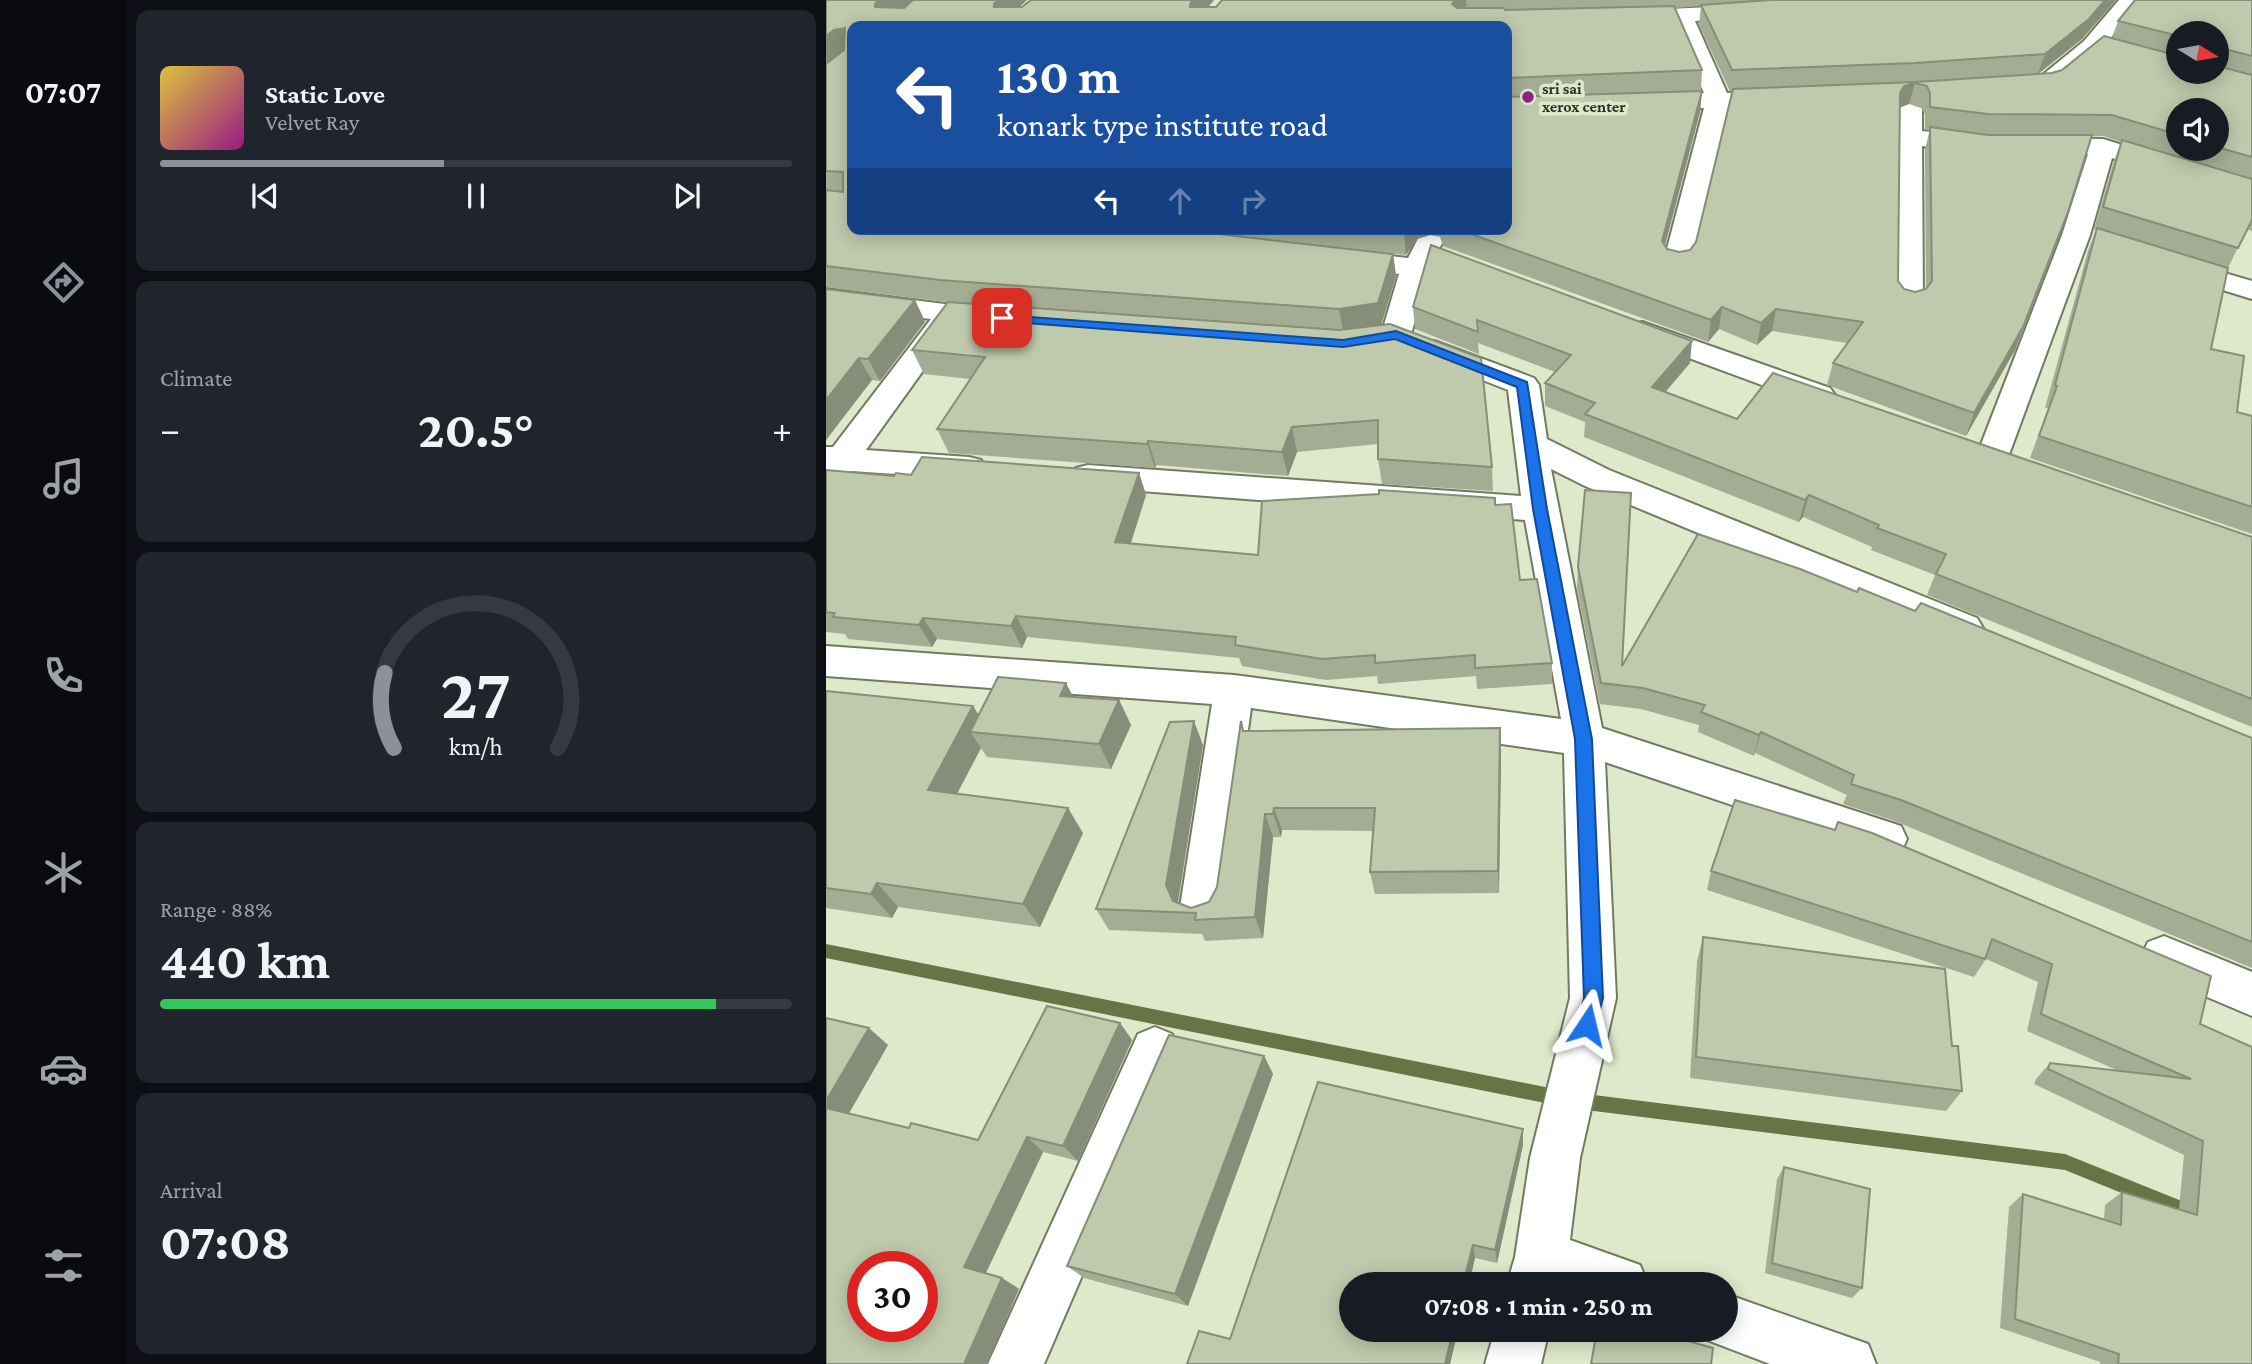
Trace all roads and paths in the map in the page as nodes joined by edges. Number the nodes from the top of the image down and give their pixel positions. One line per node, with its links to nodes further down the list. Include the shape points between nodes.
1 (2130, 0): 6 (street)
2 (1640, 9): 4 (street); 5 (street)
3 (1779, 10): 4 (street)
4 (1682, 17): 13 (street)
5 (1605, 19)
6 (2092, 46): 7 (street); 8 (street, via 2046,84)
7 (2117, 52)
8 (2032, 85)
9 (1937, 92): 10 (street)
10 (1910, 94): 11 (street); 15 (street)
11 (1883, 95)
12 (1800, 97): 13 (street)
13 (1718, 99): 14 (street); 21 (street)
14 (1625, 103)
15 (1909, 137): 16 (street, via 1981,146); 24 (street)
16 (2103, 148): 17 (street); 30 (street, via 2089,239)
17 (2251, 190)
18 (1433, 253): 19 (street); 29 (street, via 1383,337 1523,385)
19 (1321, 256)
20 (2151, 259): 22 (street)
21 (1677, 264)
22 (2252, 290)
23 (826, 298): 25 (street)
24 (1909, 303)
25 (950, 314): 26 (street); 31 (street)
26 (1018, 319)
27 (1610, 319): 28 (street)
28 (1847, 405)
29 (1531, 445): 34 (street); 35 (street, via 1597,478)
30 (1992, 460)
31 (832, 466): 32 (street)
32 (996, 470)
33 (1052, 474): 34 (street)
34 (1540, 509): 38 (street)
35 (1995, 641)
36 (826, 661): 37 (street)
37 (1234, 690): 38 (street); 40 (street)
38 (1584, 739): 39 (street); 44 (street, via 1593,998 1555,1158)
39 (1914, 851)
40 (1202, 907)
41 (2127, 941): 42 (street)
42 (2252, 994)
43 (1155, 1050): 47 (street)
44 (1538, 1270)
45 (1738, 1325): 49 (street)
46 (1519, 1342): 48 (street)
47 (1016, 1364)
48 (1513, 1364)
49 (1848, 1364)

